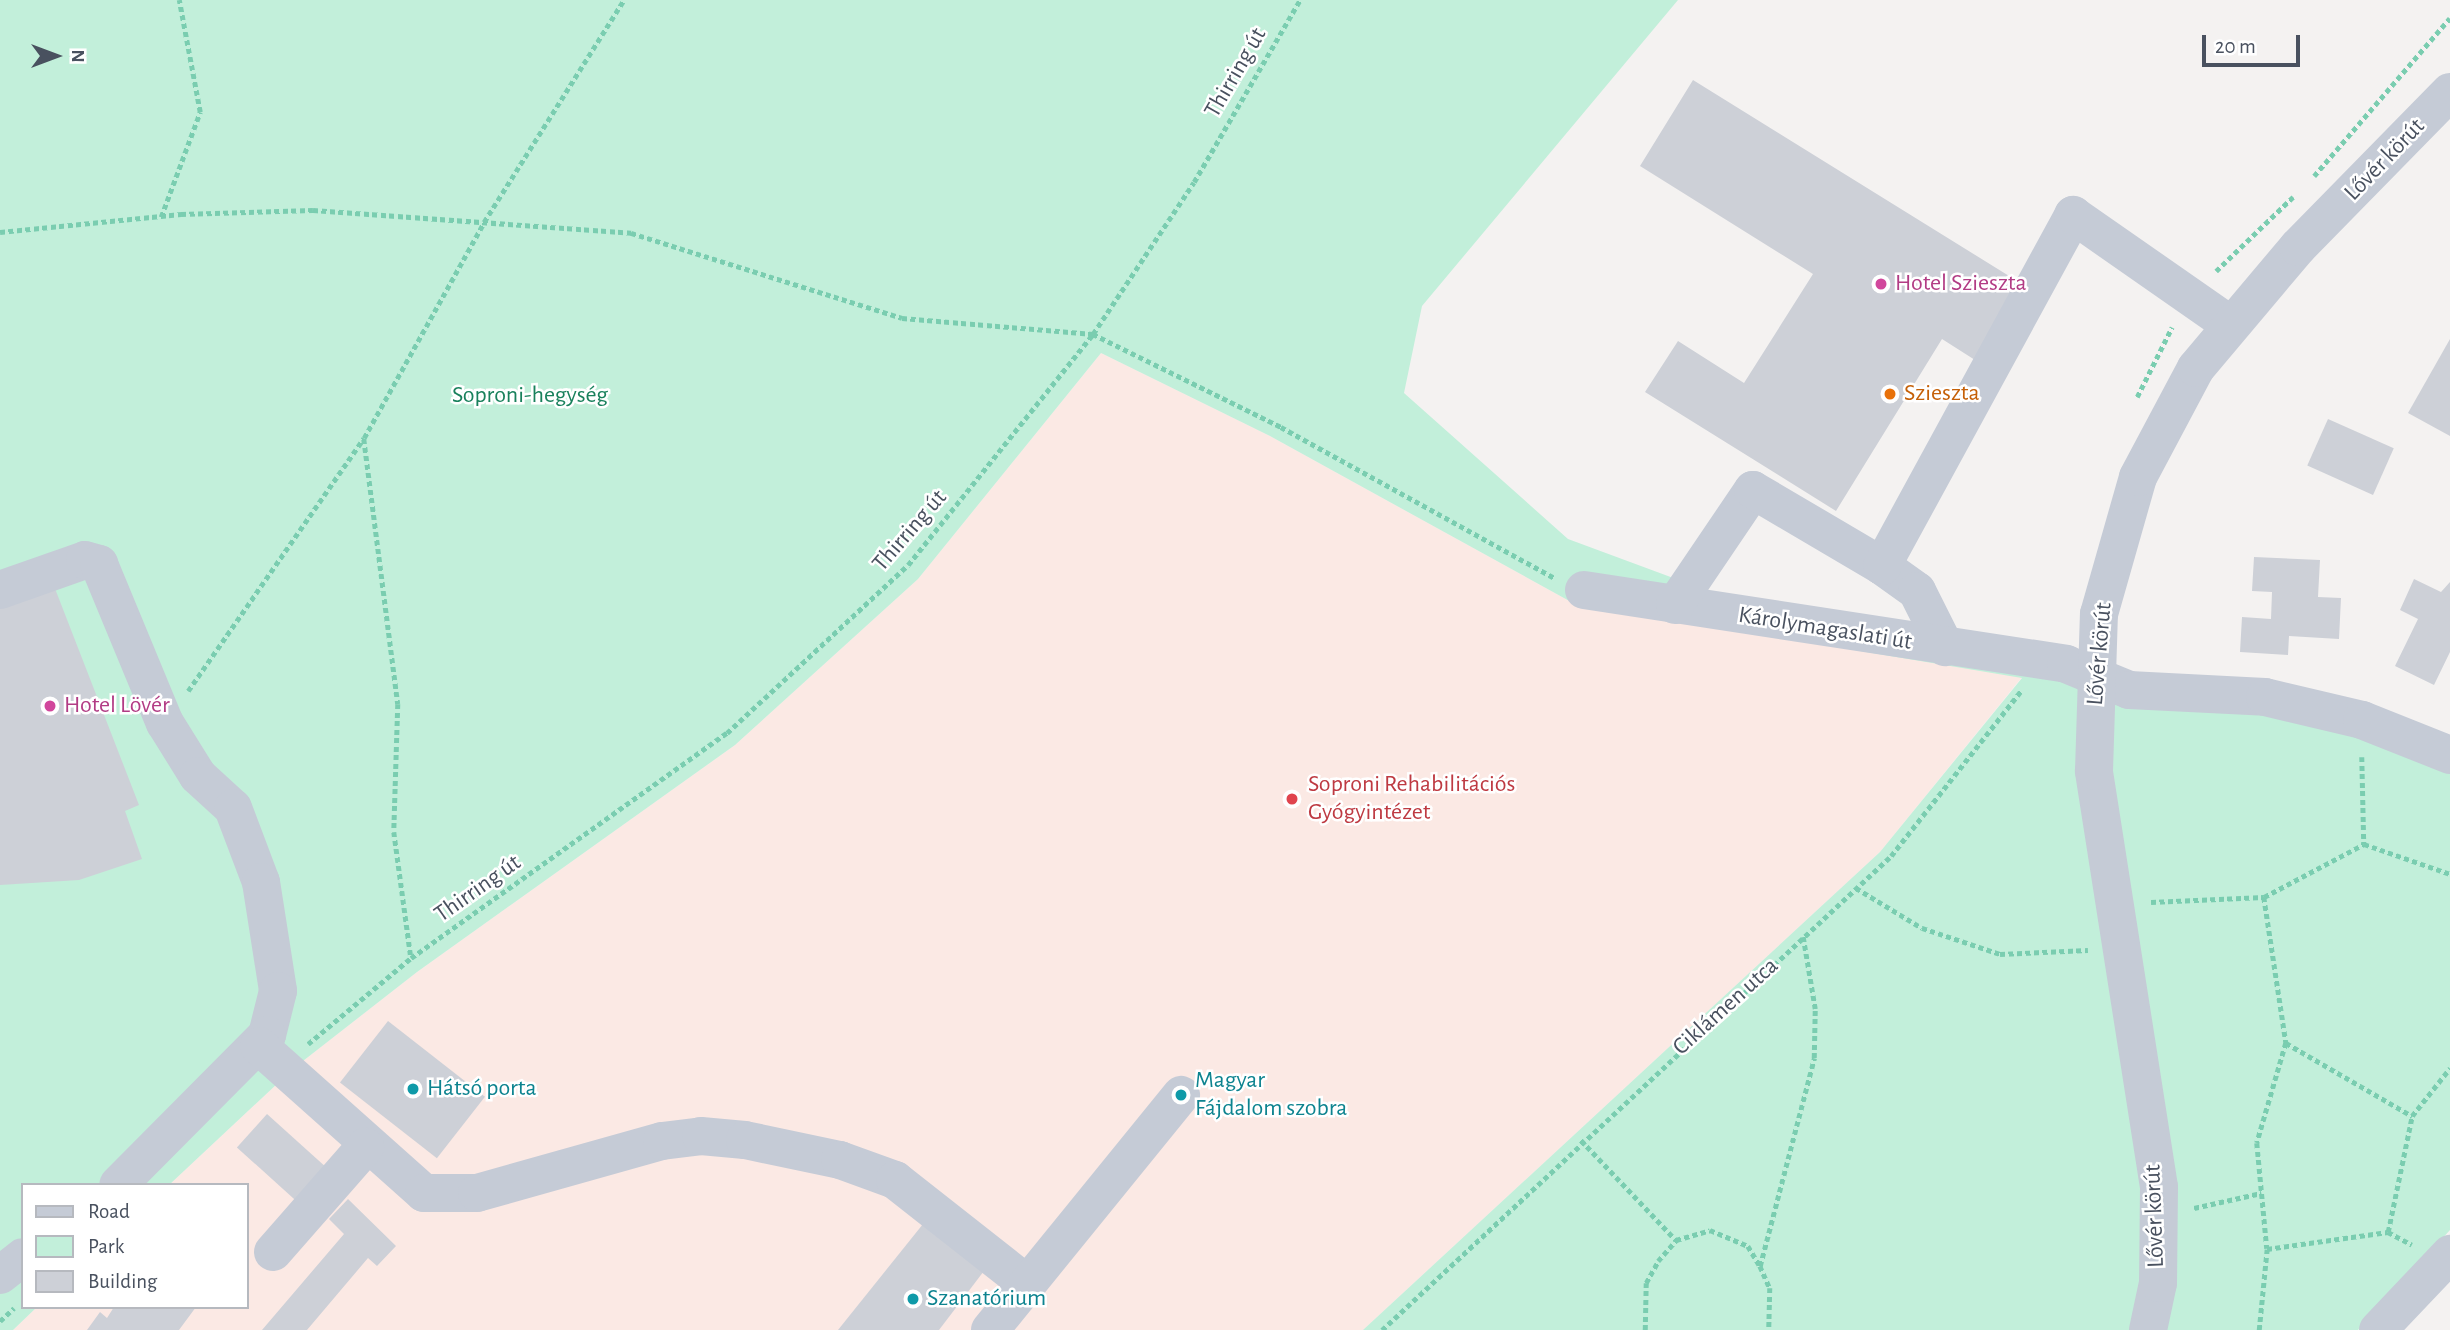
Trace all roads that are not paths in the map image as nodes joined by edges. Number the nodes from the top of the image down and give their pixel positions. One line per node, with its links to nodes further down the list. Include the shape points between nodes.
1 (2450, 92): 2 (street, Lővér körút)
2 (2228, 323): 3 (street, via 2073,215); 8 (street, Lővér körút, via 2178,396 2138,477 2099,614)
3 (1882, 566): 6 (street, via 1753,490); 7 (street, via 1917,592)
4 (0, 590): 10 (street, via 85,560 99,564 165,723 198,776 233,808 261,882 278,991 275,1017)
5 (1584, 590): 6 (street, Károlymagaslati út)
6 (1675, 606): 7 (street, Károlymagaslati út)
7 (1945, 647): 8 (street, Károlymagaslati út)
8 (2068, 666): 9 (street, Károlymagaslati út, via 2129,690 2265,697 2362,720); 20 (street, Lővér körút, via 2094,771 2159,1187 2158,1283)
9 (2450, 755)
10 (258, 1046): 12 (street); 13 (street)
11 (1181, 1096): 18 (street)
12 (365, 1147): 14 (street); 18 (street, via 424,1193 477,1193 603,1154 701,1136 789,1147 895,1180)
13 (120, 1183)
14 (273, 1252)
15 (2450, 1254): 21 (street)
16 (21, 1259): 17 (street)
17 (0, 1275)
18 (1027, 1284): 19 (street)
19 (990, 1330)
20 (2148, 1330)
21 (2378, 1330)

